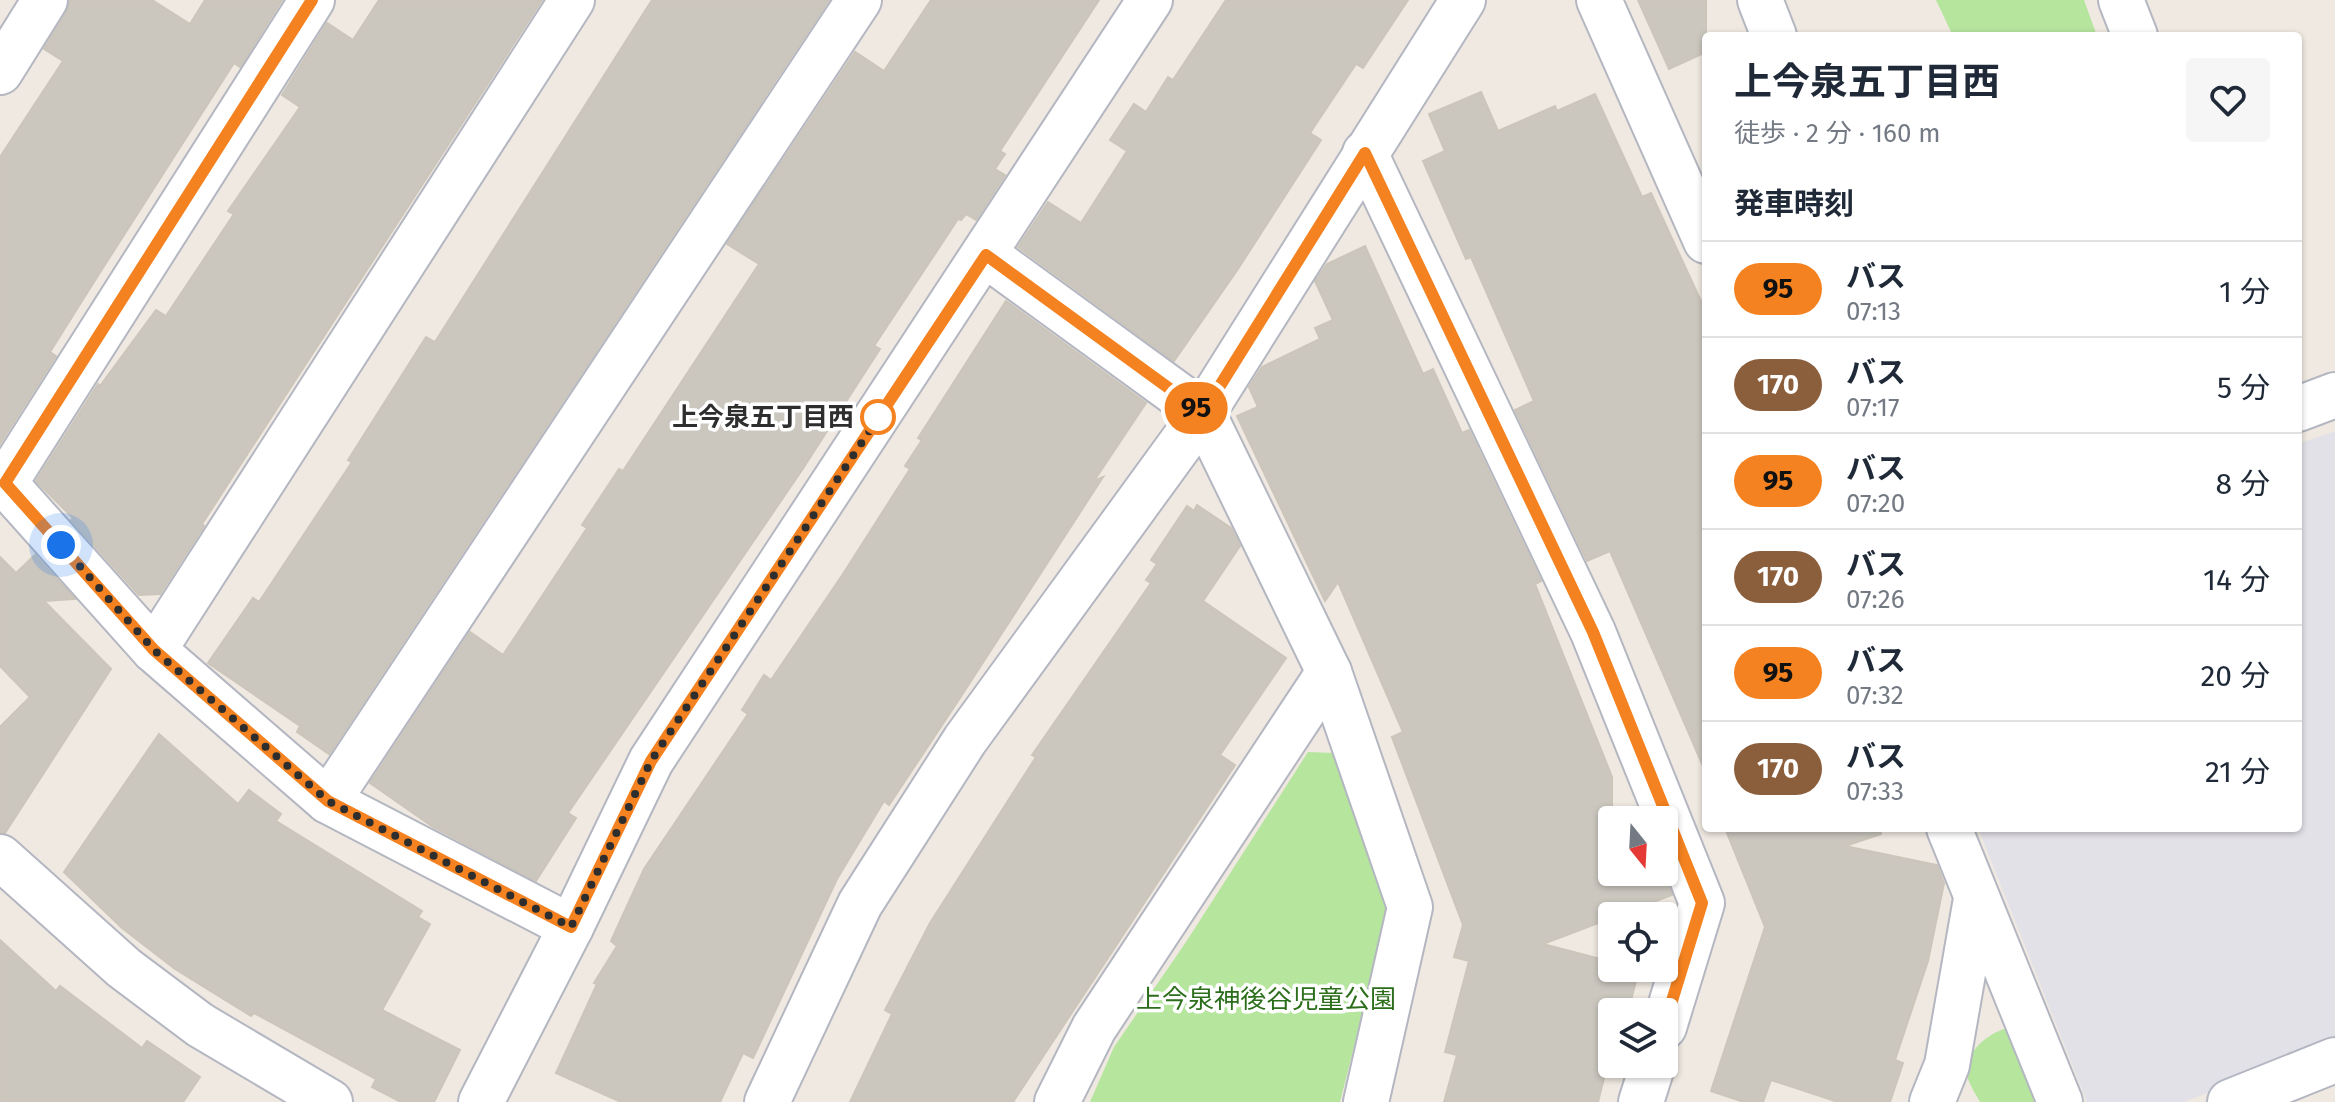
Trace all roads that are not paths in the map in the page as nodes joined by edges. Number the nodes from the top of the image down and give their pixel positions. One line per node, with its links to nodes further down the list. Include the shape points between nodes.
1 (45, 0): 12 (street)
2 (312, 0): 19 (street)
3 (572, 0): 20 (street)
4 (859, 0): 22 (street)
5 (1150, 0): 15 (street)
6 (1463, 0): 13 (street)
7 (1599, 0): 14 (street)
8 (1760, 0): 10 (street)
9 (2121, 0): 11 (street)
10 (1772, 32)
11 (2133, 32)
12 (0, 72)
13 (1365, 153): 18 (street); 27 (street, via 1593,632 1702,903)
14 (1702, 232)
15 (986, 255): 18 (street); 26 (street, via 651,761)
16 (2335, 395): 17 (street)
17 (2302, 407)
18 (1203, 413): 21 (street); 33 (street, via 965,740 860,904)
19 (2, 480): 20 (street)
20 (154, 650): 22 (street)
21 (1329, 672): 34 (street, via 1094,1028); 35 (street, via 1410,907)
22 (328, 801): 26 (street)
23 (1951, 832): 25 (street)
24 (0, 857): 31 (street, via 124,968 200,1025)
25 (1976, 899): 37 (street, via 1947,1065); 38 (street)
26 (571, 927): 32 (street)
27 (1673, 998)
28 (2335, 1060): 30 (street)
29 (1649, 1078): 36 (street)
30 (2248, 1095)
31 (330, 1102)
32 (481, 1102)
33 (767, 1102)
34 (1057, 1102)
35 (1366, 1102)
36 (1641, 1102)
37 (1932, 1102)
38 (2060, 1102)

